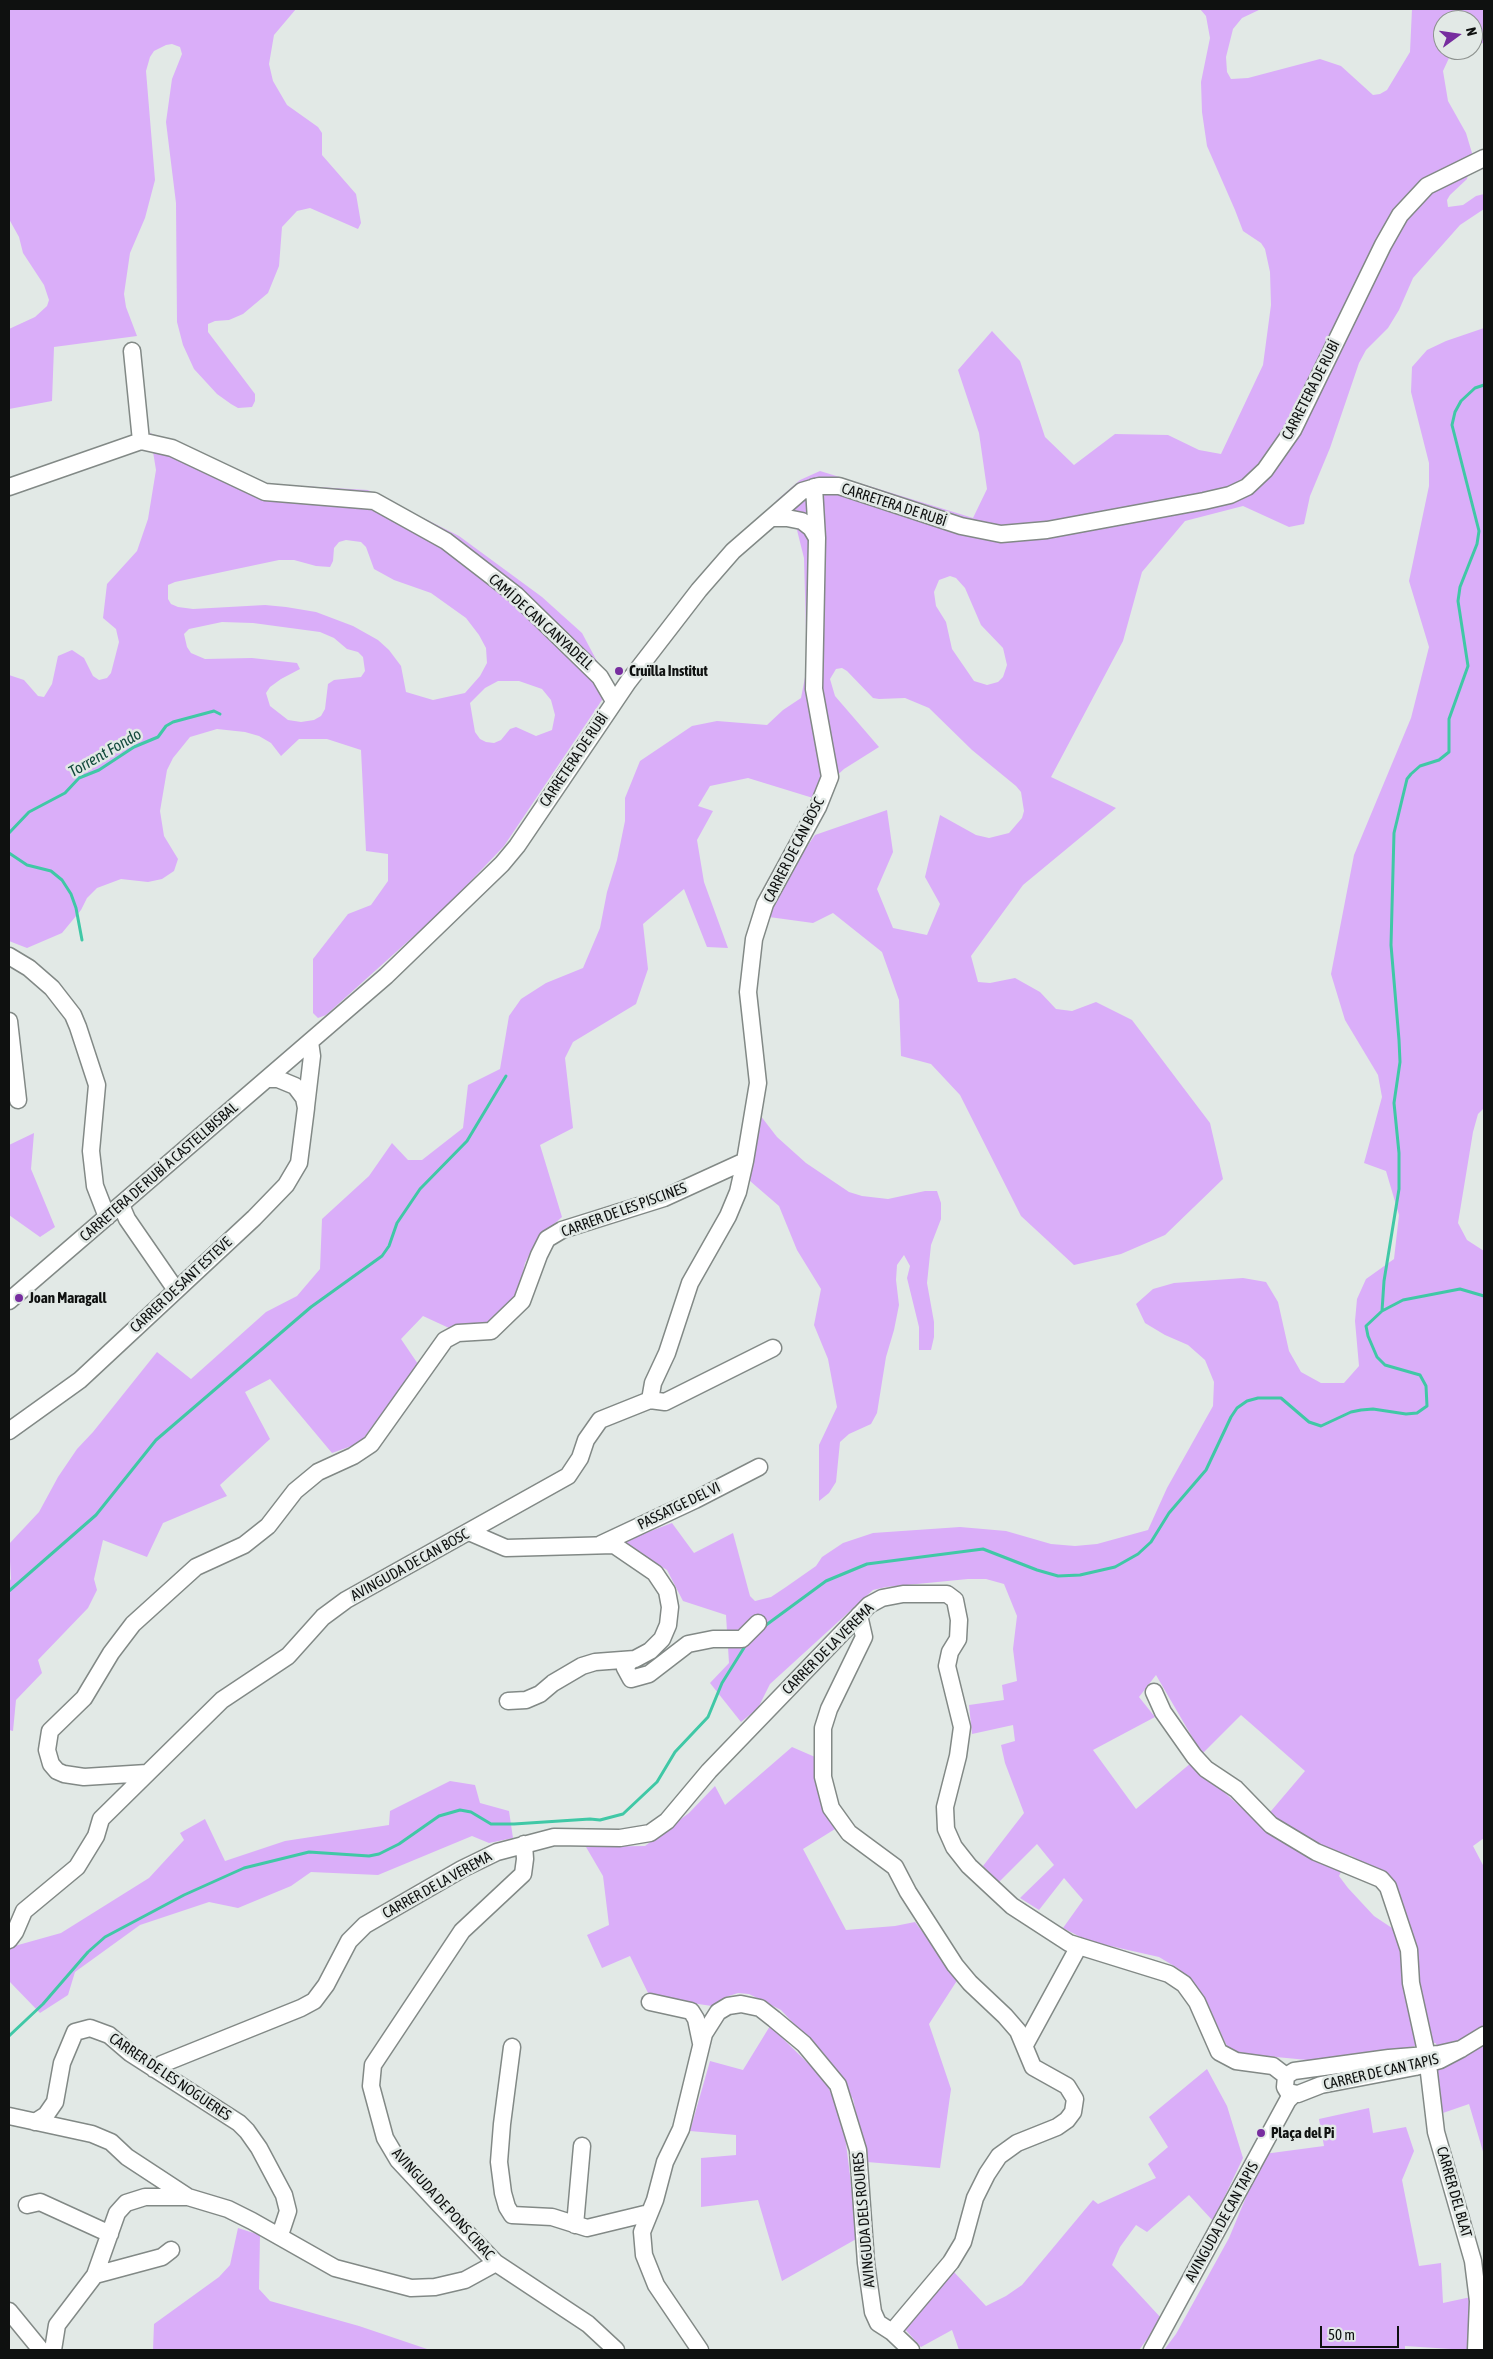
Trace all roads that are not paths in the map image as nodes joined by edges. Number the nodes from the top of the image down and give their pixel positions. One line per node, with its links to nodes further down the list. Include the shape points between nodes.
1 (1484, 158): 5 (street, CARRETERA DE RUBÍ, via 1427,186 1400,215 1294,430 1266,470 1246,487 1204,501 1047,530 1001,534 961,526 839,486)
2 (132, 351): 3 (street)
3 (141, 441): 4 (street); 6 (street, CAMÍ DE CAN CANYADELL, via 172,448 265,492 374,500 446,541 516,595)
4 (9, 487)
5 (805, 505): 7 (street, CARRETERA DE RUBÍ, via 771,518 733,550); 16 (street, CARRER DE CAN BOSC, via 817,538 814,689 830,777 818,808 765,904 754,939 748,992 758,1082)
6 (600, 676): 7 (street, via 611,682); 8 (street)
7 (628, 682): 8 (street, CARRETERA DE RUBÍ)
8 (614, 701): 11 (street, CARRETERA DE RUBÍ, via 502,864 386,976)
9 (9, 956): 18 (street, via 52,988 78,1027 97,1085 91,1151 95,1186)
10 (9, 1021): 14 (street)
11 (301, 1050): 12 (street, CARRETERA DE RUBÍ A CASTELLBISBAL); 13 (street, via 295,1066); 15 (street, CARRER DE SANT ESTEVE, via 312,1056)
12 (267, 1079): 13 (street, via 278,1079 295,1086); 17 (street, CARRETERA DE RUBÍ A CASTELLBISBAL)
13 (298, 1091): 15 (street)
14 (18, 1100)
15 (306, 1108): 19 (street, CARRER DE SANT ESTEVE, via 299,1163 286,1185)
16 (745, 1162): 22 (street, via 728,1216 690,1283 667,1353 653,1383); 32 (street, CARRER DE LES PISCINES, via 664,1198 562,1230 547,1239 522,1300 491,1331 458,1333 445,1340 371,1444 318,1472 295,1491 268,1526 244,1545 196,1566 133,1624 84,1698 50,1731 47,1750 51,1764 64,1774 84,1777)
17 (121, 1205): 18 (street, CARRETERA DE RUBÍ A CASTELLBISBAL); 19 (street, via 127,1219)
18 (107, 1217): 20 (street, CARRETERA DE RUBÍ A CASTELLBISBAL)
19 (176, 1290): 23 (street, CARRER DE SANT ESTEVE, via 80,1380)
20 (9, 1301)
21 (773, 1348): 22 (street, AVINGUDA DE CAN BOSC, via 666,1402)
22 (650, 1400): 25 (street, AVINGUDA DE CAN BOSC, via 600,1420 568,1476)
23 (9, 1431)
24 (758, 1467): 26 (street, PASSATGE DEL VI)
25 (469, 1532): 26 (street, via 506,1548); 32 (street, AVINGUDA DE CAN BOSC, via 323,1617 288,1656 222,1700)
26 (599, 1545): 29 (street, via 614,1545 655,1572 667,1591 670,1608 662,1639 650,1651)
27 (859, 1615): 33 (street, CARRER DE LA VEREMA, via 656,1829 620,1838 554,1837); 35 (street, CARRER DE LA VEREMA, via 882,1598 903,1594 947,1594 955,1600 958,1639 950,1652 947,1666 962,1727 945,1807 946,1829 969,1866 1012,1906 1069,1943); 39 (street, via 864,1637 823,1728 822,1759 827,1799 848,1833 895,1867 956,1965 1013,2024)
28 (758, 1623): 29 (street, via 742,1639 713,1639 688,1644 649,1674 631,1679 625,1668)
29 (632, 1660): 31 (street, via 582,1666 540,1694 526,1700)
30 (1154, 1692): 41 (street, CARRER DEL BLAT, via 1163,1712 1194,1756 1206,1769 1236,1789 1271,1825 1303,1846 1385,1882 1409,1950 1411,1983)
31 (508, 1701)
32 (146, 1774): 34 (street, AVINGUDA DE CAN BOSC, via 101,1819 96,1836 77,1868 24,1911)
33 (524, 1844): 42 (street, CARRER DE LA VEREMA, via 497,1852 462,1869 364,1925 350,1941 322,1992 309,2003); 55 (street, AVINGUDA DE PONS CIRAC, via 522,1874 462,1932 373,2065 371,2086 385,2138 398,2160)
34 (9, 1940)
35 (1079, 1946): 39 (street); 43 (street, CARRER DE LA VEREMA, via 1169,1974 1184,1984 1196,2002 1219,2052 1236,2060 1273,2066)
36 (650, 2002): 38 (street, AVINGUDA DELS ROURES, via 691,2011 696,2019)
37 (1484, 2035): 41 (street, CARRER DE CAN TAPIS, via 1461,2049)
38 (700, 2042): 50 (street, AVINGUDA DELS ROURES, via 680,2129 665,2162); 58 (street, AVINGUDA DELS ROURES, via 711,2020 722,2009 741,2004 754,2006 804,2044 838,2085 858,2150 873,2312 878,2323)
39 (1025, 2045): 58 (street, via 1033,2067 1070,2088 1075,2099 1073,2112 1057,2127 1024,2139 1000,2156 975,2198 965,2236 955,2256)
40 (512, 2047): 51 (street, via 500,2162 507,2207 512,2215 552,2217)
41 (1427, 2060): 43 (street, via 1389,2058); 44 (street, CARRER DE CAN TAPIS); 65 (street, CARRER DEL BLAT, via 1436,2132 1476,2276)
42 (154, 2069): 46 (street, CARRER DE LES NOGUERES, via 108,2035 90,2028 75,2032 62,2063 55,2102 46,2115); 53 (street, CARRER DE LES NOGUERES, via 239,2123 247,2132 284,2195 288,2212)
43 (1292, 2074): 44 (street, via 1285,2087)
44 (1299, 2093): 64 (street, AVINGUDA DE CAN TAPIS, via 1288,2100)
45 (9, 2116): 46 (street)
46 (35, 2122): 48 (street, via 92,2134 111,2142 128,2157)
47 (582, 2146): 51 (street)
48 (188, 2196): 52 (street, via 145,2197 126,2203 117,2213); 53 (street, via 228,2209)
49 (27, 2205): 52 (street, via 40,2202)
50 (649, 2213): 51 (street, via 588,2228); 62 (street, AVINGUDA DELS ROURES, via 642,2232 644,2255 656,2285)
51 (575, 2226)
52 (110, 2234): 56 (street)
53 (280, 2235): 55 (street, via 335,2268 411,2288 435,2287 465,2280)
54 (171, 2250): 56 (street, via 162,2257)
55 (496, 2263): 61 (street, AVINGUDA DE PONS CIRAC, via 588,2324)
56 (95, 2275): 60 (street, via 57,2325)
57 (9, 2311): 59 (street)
58 (892, 2332): 63 (street, AVINGUDA DELS ROURES)
59 (41, 2350)
60 (53, 2350)
61 (616, 2350)
62 (700, 2350)
63 (911, 2350)
64 (1152, 2350)
65 (1476, 2350)

